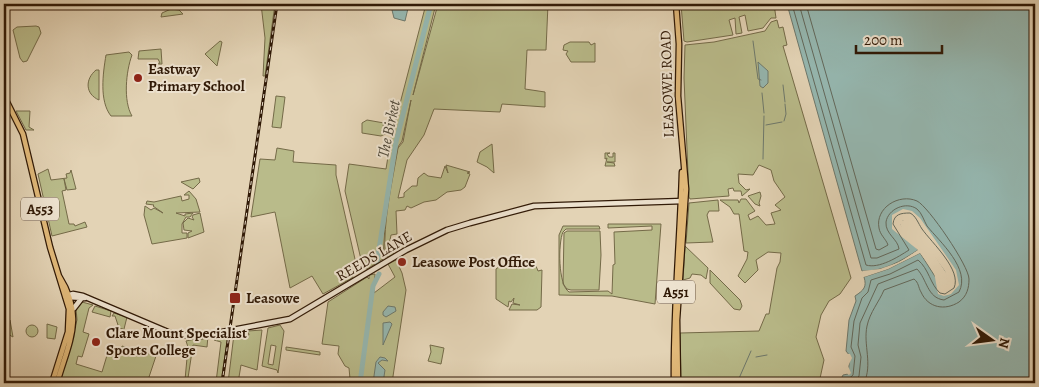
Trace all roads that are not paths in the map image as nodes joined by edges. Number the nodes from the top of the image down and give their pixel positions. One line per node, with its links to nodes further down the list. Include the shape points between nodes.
1 (676, 4): 3 (main road, LEASOWE ROAD / A551)
2 (4, 96): 4 (main road, A553, via 23,134 57,272)
3 (684, 201): 5 (street, REEDS LANE, via 534,206 470,223 406,250 295,316 242,329 181,337); 9 (main road, LEASOWE ROAD / A551, via 674,319)
4 (68, 296): 5 (street, REEDS LANE, via 78,295); 6 (main road, A553); 7 (main road, A553, via 69,326)
5 (83, 299): 6 (street)
6 (74, 306): 8 (main road, A553, via 74,326)
7 (52, 383)
8 (57, 383)
9 (676, 383)

